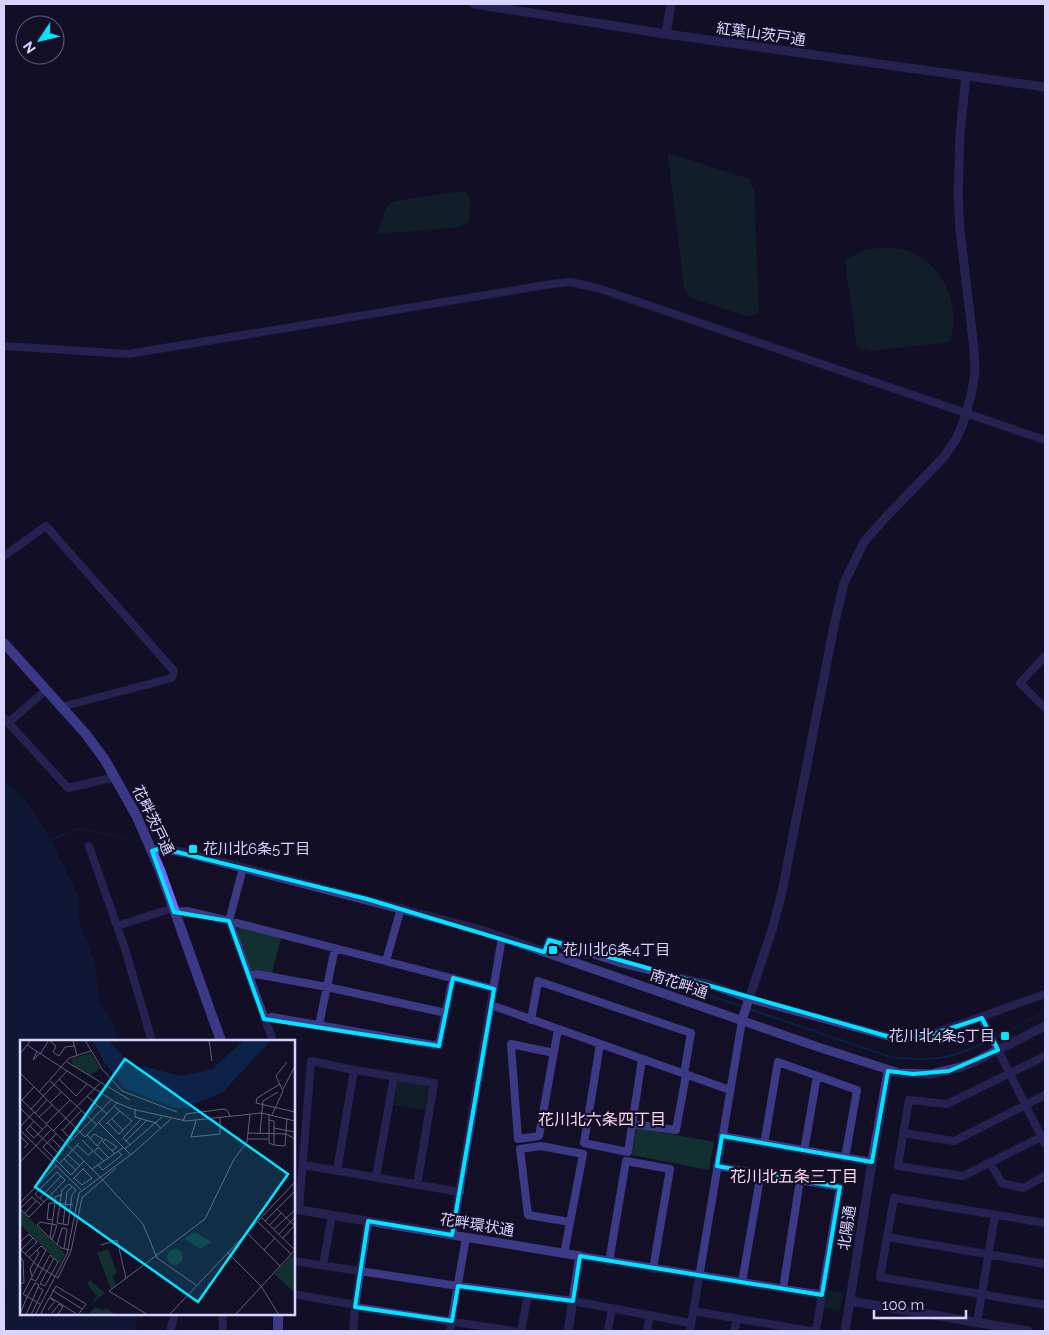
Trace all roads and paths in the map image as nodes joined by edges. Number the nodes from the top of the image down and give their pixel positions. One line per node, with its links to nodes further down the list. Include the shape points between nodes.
1 (479, 4): 3 (street, 紅葉山茨戸通)
2 (671, 4): 3 (street)
3 (666, 34): 4 (street, 紅葉山茨戸通)
4 (966, 76): 5 (street, 紅葉山茨戸通); 7 (street, via 958,196 975,373)
5 (1045, 87)
6 (4, 346): 7 (street, via 128,354 571,282 601,289)
7 (966, 412): 8 (street); 33 (street, via 956,439 944,457 864,542 844,582 782,892)
8 (1045, 440)
9 (4, 556): 13 (street, via 46,526 174,671 172,678)
10 (4, 643): 12 (main road, 花畔茨戸通)
11 (1045, 656): 14 (street, via 1020,683)
12 (46, 690): 13 (main road, 花畔茨戸通); 15 (street)
13 (61, 707): 16 (main road, 花畔茨戸通)
14 (1045, 708)
15 (6, 720): 16 (street, via 68,788)
16 (115, 777): 18 (main road, 花畔茨戸通)
17 (89, 846): 23 (street)
18 (152, 851): 19 (street, 南花畔通, via 161,848); 21 (main road, 花畔茨戸通)
19 (243, 868): 20 (street, 南花畔通); 22 (street)
20 (401, 908): 24 (street, 南花畔通); 27 (street)
21 (174, 910): 22 (street); 23 (street); 44 (main road, 花畔茨戸通)
22 (229, 921): 25 (street); 28 (street)
23 (117, 926): 43 (street)
24 (502, 938): 26 (street, 南花畔通); 31 (street)
25 (335, 948): 27 (street); 30 (street)
26 (544, 952): 33 (street, via 549,940 620,963 711,985); 36 (street, 南花畔通)
27 (386, 961): 29 (street)
28 (249, 976): 30 (street, via 256,974); 38 (street)
29 (453, 978): 31 (street); 35 (street)
30 (327, 987): 35 (street); 40 (street)
31 (494, 989): 34 (street)
32 (1045, 994): 37 (street)
33 (749, 1001): 36 (street); 37 (street, via 890,1037 927,1036)
34 (491, 1006): 39 (street); 77 (street)
35 (446, 1013): 40 (street, via 439,1046)
36 (743, 1017): 52 (street, 南花畔通); 57 (street)
37 (982, 1018): 47 (street)
38 (264, 1019): 40 (street, via 272,1017); 45 (street)
39 (531, 1020): 42 (street); 53 (street, via 538,980 691,1032)
40 (319, 1025)
41 (1045, 1026): 47 (street, 南花畔通)
42 (558, 1029): 46 (street); 48 (street)
43 (152, 1040)
44 (221, 1040)
45 (273, 1040)
46 (600, 1044): 50 (street); 60 (street, via 584,1143 628,1152)
47 (996, 1047): 52 (street, 南花畔通, via 974,1062 949,1071 930,1074); 54 (street)
48 (554, 1053): 48 (street, via 539,1136 518,1139 511,1044)
49 (1045, 1056): 54 (street)
50 (642, 1059): 53 (street); 60 (street)
51 (354, 1070): 55 (street); 69 (street, via 311,1061); 71 (street)
52 (888, 1071): 67 (street, 北陽通)
53 (685, 1074): 57 (street); 60 (street, via 676,1130)
54 (1010, 1074): 59 (street); 61 (street, via 947,1104 909,1100)
55 (394, 1076): 74 (street); 76 (street, via 434,1083)
56 (817, 1076): 64 (street, via 778,1062); 65 (street); 66 (street, via 856,1090)
57 (730, 1090): 62 (street)
58 (1045, 1095): 59 (street)
59 (1026, 1105): 61 (street, via 954,1142); 63 (street)
60 (632, 1124)
61 (904, 1133): 68 (street, via 898,1166 962,1176)
62 (722, 1136): 64 (street); 70 (street)
63 (1044, 1139): 68 (street)
64 (764, 1144): 65 (street)
65 (804, 1151): 66 (street)
66 (845, 1158): 67 (street)
67 (872, 1162): 105 (street, 北陽通)
68 (990, 1162): 73 (street, via 1002,1183 1023,1188)
69 (304, 1165): 71 (street); 78 (street)
70 (718, 1166): 72 (street); 96 (street)
71 (337, 1171): 74 (street)
72 (760, 1173): 75 (street); 97 (street)
73 (1045, 1176)
74 (376, 1178): 76 (street)
75 (800, 1180): 99 (street); 103 (street, via 840,1187)
76 (417, 1184): 77 (street)
77 (460, 1192): 84 (street)
78 (296, 1209): 79 (street, 花畔環状通)
79 (332, 1215): 81 (street, 花畔環状通); 93 (street)
80 (995, 1215): 83 (street); 86 (street, via 894,1198); 88 (street)
81 (368, 1221): 84 (street, 花畔環状通); 95 (street)
82 (570, 1222): 82 (street, via 583,1154 541,1146 520,1149 528,1215); 87 (street)
83 (1045, 1223)
84 (452, 1235): 85 (street, 花畔環状通)
85 (466, 1237): 87 (street, 花畔環状通); 98 (street)
86 (887, 1237): 88 (street); 101 (street, via 880,1277)
87 (564, 1254): 89 (street, 花畔環状通)
88 (988, 1254): 92 (street); 101 (street)
89 (580, 1256): 91 (street); 104 (street)
90 (295, 1260): 93 (street)
91 (609, 1262): 94 (street); 94 (street, via 626,1162 670,1169)
92 (1045, 1264)
93 (323, 1266): 95 (street)
94 (653, 1269): 96 (street)
95 (360, 1272): 98 (street); 107 (street)
96 (699, 1275): 97 (street); 109 (street)
97 (742, 1282): 99 (street)
98 (458, 1286): 102 (street); 115 (street)
99 (783, 1289): 103 (street)
100 (295, 1294): 107 (street)
101 (982, 1294): 106 (street); 117 (street)
102 (528, 1295): 104 (street); 125 (street)
103 (822, 1295): 132 (street)
104 (573, 1301): 108 (street); 126 (street)
105 (850, 1301): 117 (street); 133 (street, 北陽通)
106 (1045, 1305)
107 (355, 1306): 115 (street); 122 (street)
108 (612, 1308): 113 (street); 127 (street)
109 (693, 1311): 114 (street); 116 (street)
110 (175, 1315): 119 (street)
111 (222, 1315): 120 (street)
112 (278, 1315): 121 (main road)
113 (650, 1315): 116 (street); 128 (street)
114 (737, 1318): 118 (street); 130 (street)
115 (452, 1321): 123 (street); 124 (street)
116 (691, 1323): 129 (street)
117 (977, 1323): 134 (street)
118 (775, 1328): 131 (street)
119 (170, 1331)
120 (223, 1331)
121 (278, 1331)
122 (353, 1331)
123 (450, 1331)
124 (513, 1331)
125 (521, 1331)
126 (568, 1331)
127 (608, 1331)
128 (647, 1331)
129 (690, 1331)
130 (734, 1331)
131 (811, 1331)
132 (816, 1331)
133 (845, 1331)
134 (1028, 1331)

